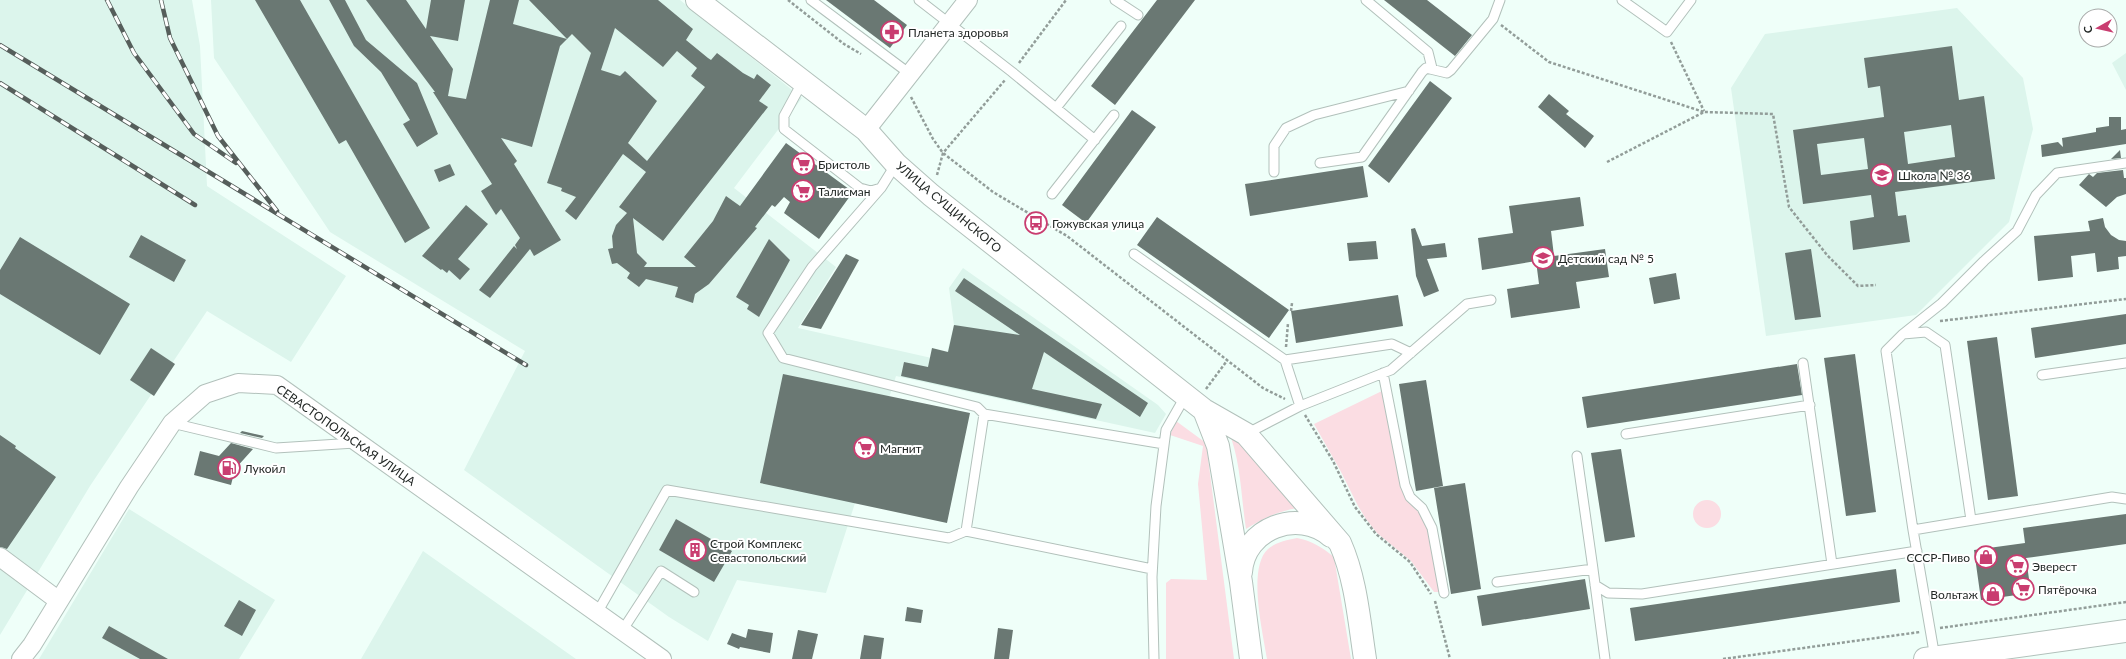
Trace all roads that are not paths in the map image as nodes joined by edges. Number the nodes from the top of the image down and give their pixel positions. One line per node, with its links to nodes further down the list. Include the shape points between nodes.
1 (697, 0): 17 (street, УЛИЦА СУЩИНСКОГО)
2 (811, 0): 16 (lane)
3 (919, 0): 13 (lane)
4 (968, 0): 13 (street)
5 (1115, 0): 11 (lane)
6 (1135, 0): 11 (lane)
7 (1366, 0): 15 (lane, via 1428,52)
8 (1500, 0): 15 (lane, via 1493,19 1451,70 1447,72)
9 (1622, 0): 10 (lane, via 1667,32)
10 (1691, 0)
11 (1130, 8): 12 (lane)
12 (1138, 15)
13 (949, 24): 16 (street); 19 (lane)
14 (1121, 26): 19 (lane)
15 (1432, 68): 18 (lane, via 1426,68)
16 (907, 78): 21 (street)
17 (803, 81): 21 (street, УЛИЦА СУЩИНСКОГО); 27 (lane, via 784,116 784,129 860,188 871,191)
18 (1409, 91): 23 (lane, via 1362,157); 26 (lane, via 1314,115 1286,128 1274,146)
19 (1056, 108): 22 (lane)
20 (1114, 115): 22 (lane)
21 (866, 130): 25 (street, УЛИЦА СУЩИНСКОГО)
22 (1095, 140): 28 (lane)
23 (1320, 163)
24 (2126, 163): 31 (lane, via 2057,173 2036,195 2017,230 1942,303)
25 (896, 164): 27 (lane); 38 (street, УЛИЦА СУЩИНСКОГО, via 931,195)
26 (1274, 172)
27 (881, 188): 42 (lane, via 812,267 768,333 783,358 977,407)
28 (1052, 194)
29 (1134, 254): 33 (lane)
30 (1491, 300): 32 (lane, via 1467,304)
31 (1903, 334): 50 (lane, via 1926,332 1945,345); 51 (lane, via 1886,351)
32 (1411, 352): 33 (lane, via 1392,344); 36 (lane, via 1391,370)
33 (1285, 360): 39 (lane)
34 (1803, 363): 40 (lane)
35 (2126, 363): 37 (lane)
36 (1383, 373): 39 (lane); 63 (lane, via 1405,485 1410,497 1422,508 1432,528)
37 (2042, 375)
38 (1186, 395): 41 (street, УЛИЦА СУЩИНСКОГО); 47 (lane, via 1166,430)
39 (1300, 406): 44 (lane)
40 (1810, 406): 45 (lane); 56 (lane)
41 (1204, 410): 44 (street, УЛИЦА СУЩИНСКОГО); 59 (street, via 1218,446)
42 (984, 414): 47 (lane); 52 (lane)
43 (172, 422): 46 (lane, via 276,448); 46 (street, СЕВАСТОПОЛЬСКАЯ УЛИЦА, via 205,394 238,383 277,385); 64 (street, СЕВАСТОПОЛЬСКАЯ УЛИЦА, via 128,487)
44 (1246, 434): 53 (street, УЛИЦА СУЩИНСКОГО)
45 (1626, 434)
46 (358, 443): 65 (street, СЕВАСТОПОЛЬСКАЯ УЛИЦА)
47 (1164, 444): 57 (lane, via 1156,506)
48 (1577, 456): 58 (lane)
49 (2126, 499): 50 (lane, via 2112,497)
50 (1971, 520): 51 (lane)
51 (1913, 530): 54 (lane)
52 (966, 531): 57 (lane); 65 (lane, via 949,538 667,490)
53 (1340, 543): 59 (street, via 1327,532 1309,525 1292,523 1276,526 1260,534 1248,546 1242,561); 73 (street, via 1353,579)
54 (1917, 551): 56 (lane); 68 (lane)
55 (0, 557): 64 (street)
56 (1832, 564): 61 (lane, via 1642,594 1608,593)
57 (1152, 569): 71 (lane)
58 (1593, 569): 60 (lane); 61 (lane)
59 (1241, 582): 72 (street)
60 (1497, 582)
61 (1595, 585): 74 (lane)
62 (694, 592): 66 (lane, via 661,571)
63 (1444, 593)
64 (59, 601): 69 (street, СЕВАСТОПОЛЬСКАЯ УЛИЦА)
65 (597, 613): 66 (street, СЕВАСТОПОЛЬСКАЯ УЛИЦА)
66 (622, 631): 70 (street, СЕВАСТОПОЛЬСКАЯ УЛИЦА)
67 (2126, 631): 68 (street)
68 (1930, 658)
69 (21, 659)
70 (662, 659)
71 (1154, 659)
72 (1251, 659)
73 (1365, 659)
74 (1605, 659)

